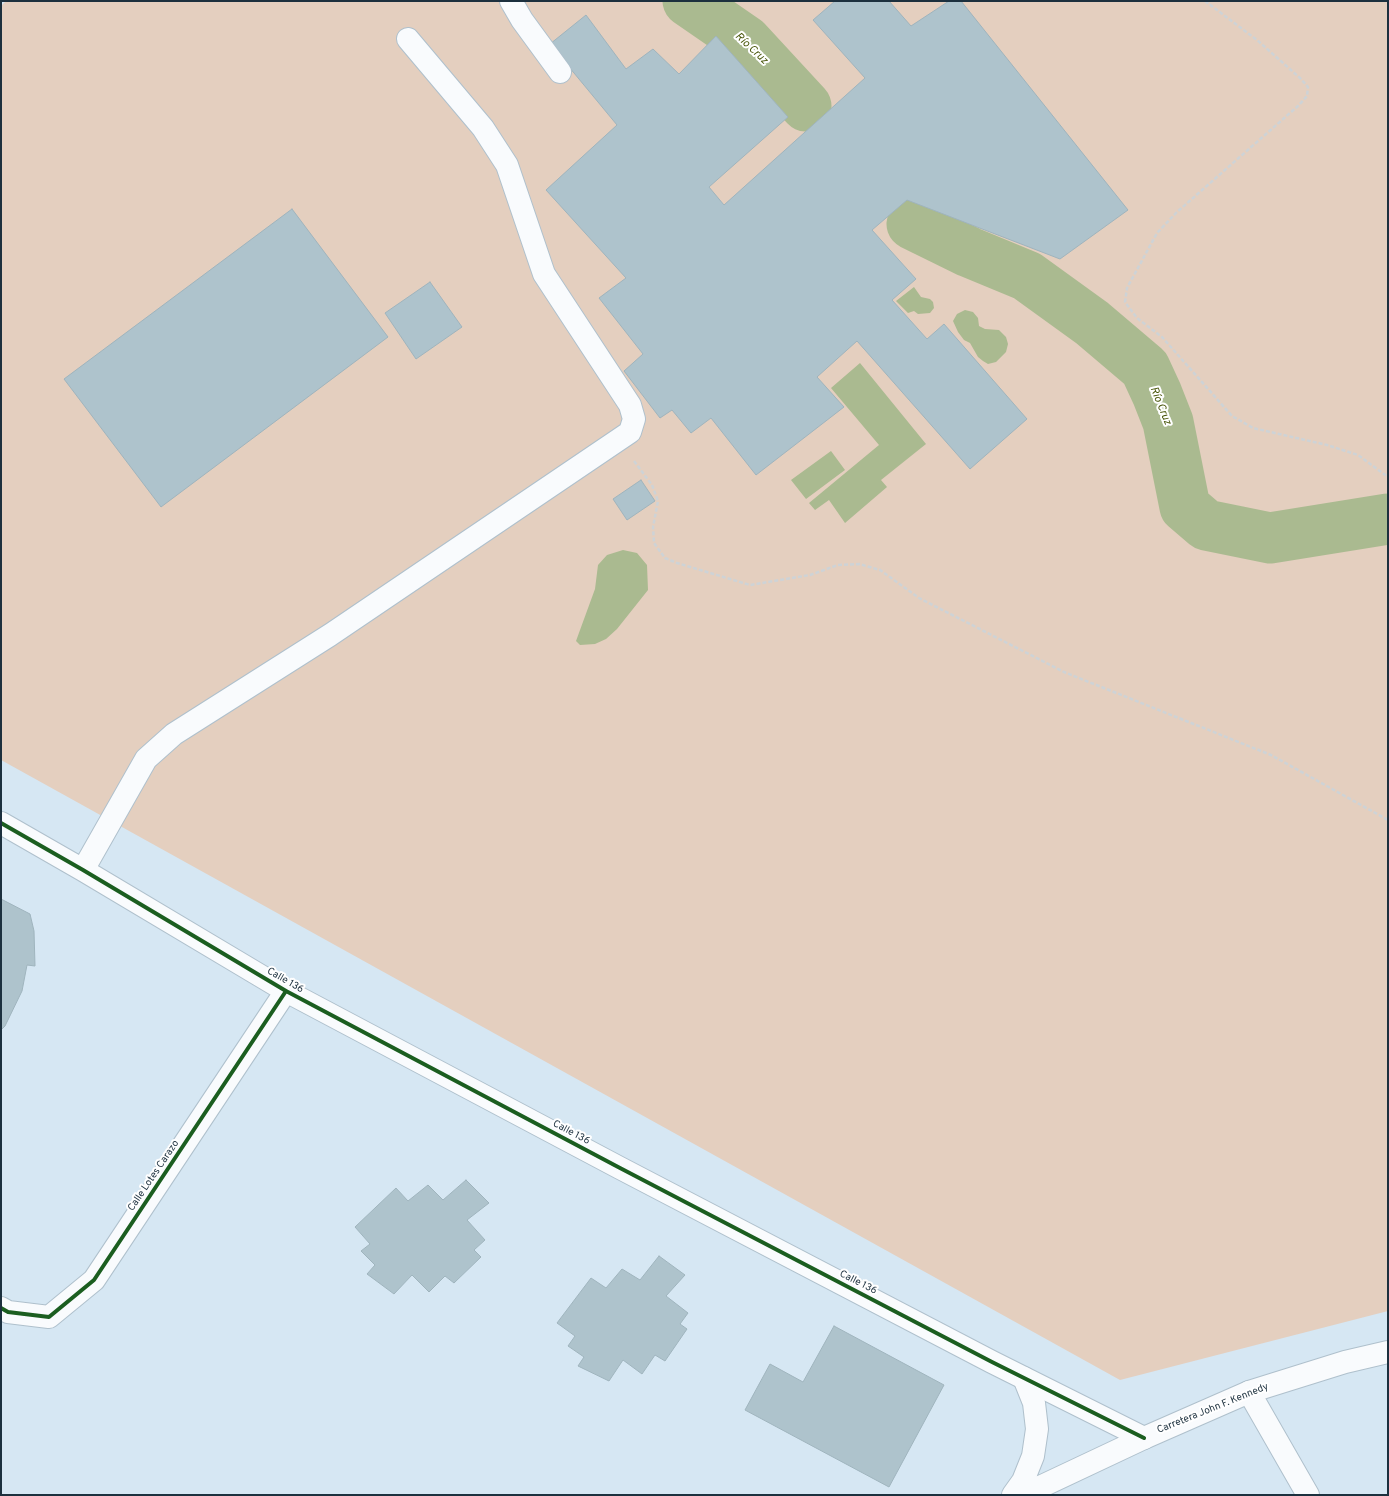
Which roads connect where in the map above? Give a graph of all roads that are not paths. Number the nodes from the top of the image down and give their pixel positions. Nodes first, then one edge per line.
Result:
1 (511, 1) edge
2 (408, 39) dead end
3 (560, 72) dead end
4 (1, 823) edge
5 (83, 870) junction
6 (286, 991) junction
7 (1, 1308) edge
8 (1388, 1352) edge
9 (1024, 1378) junction
10 (1249, 1392) junction
11 (1144, 1438) junction
12 (1013, 1495) edge
13 (1023, 1495) edge
14 (1308, 1495) edge

1 - 3 street
2 - 5 street
4 - 5 street, Calle 136
5 - 6 street, Calle 136
6 - 7 street, Calle Lotes Carazo
6 - 9 street, Calle 136
8 - 10 street, Carretera John F. Kennedy
9 - 11 street, Calle 136
9 - 12 street
10 - 11 street, Carretera John F. Kennedy
10 - 14 street
11 - 13 street, Carretera John F. Kennedy

